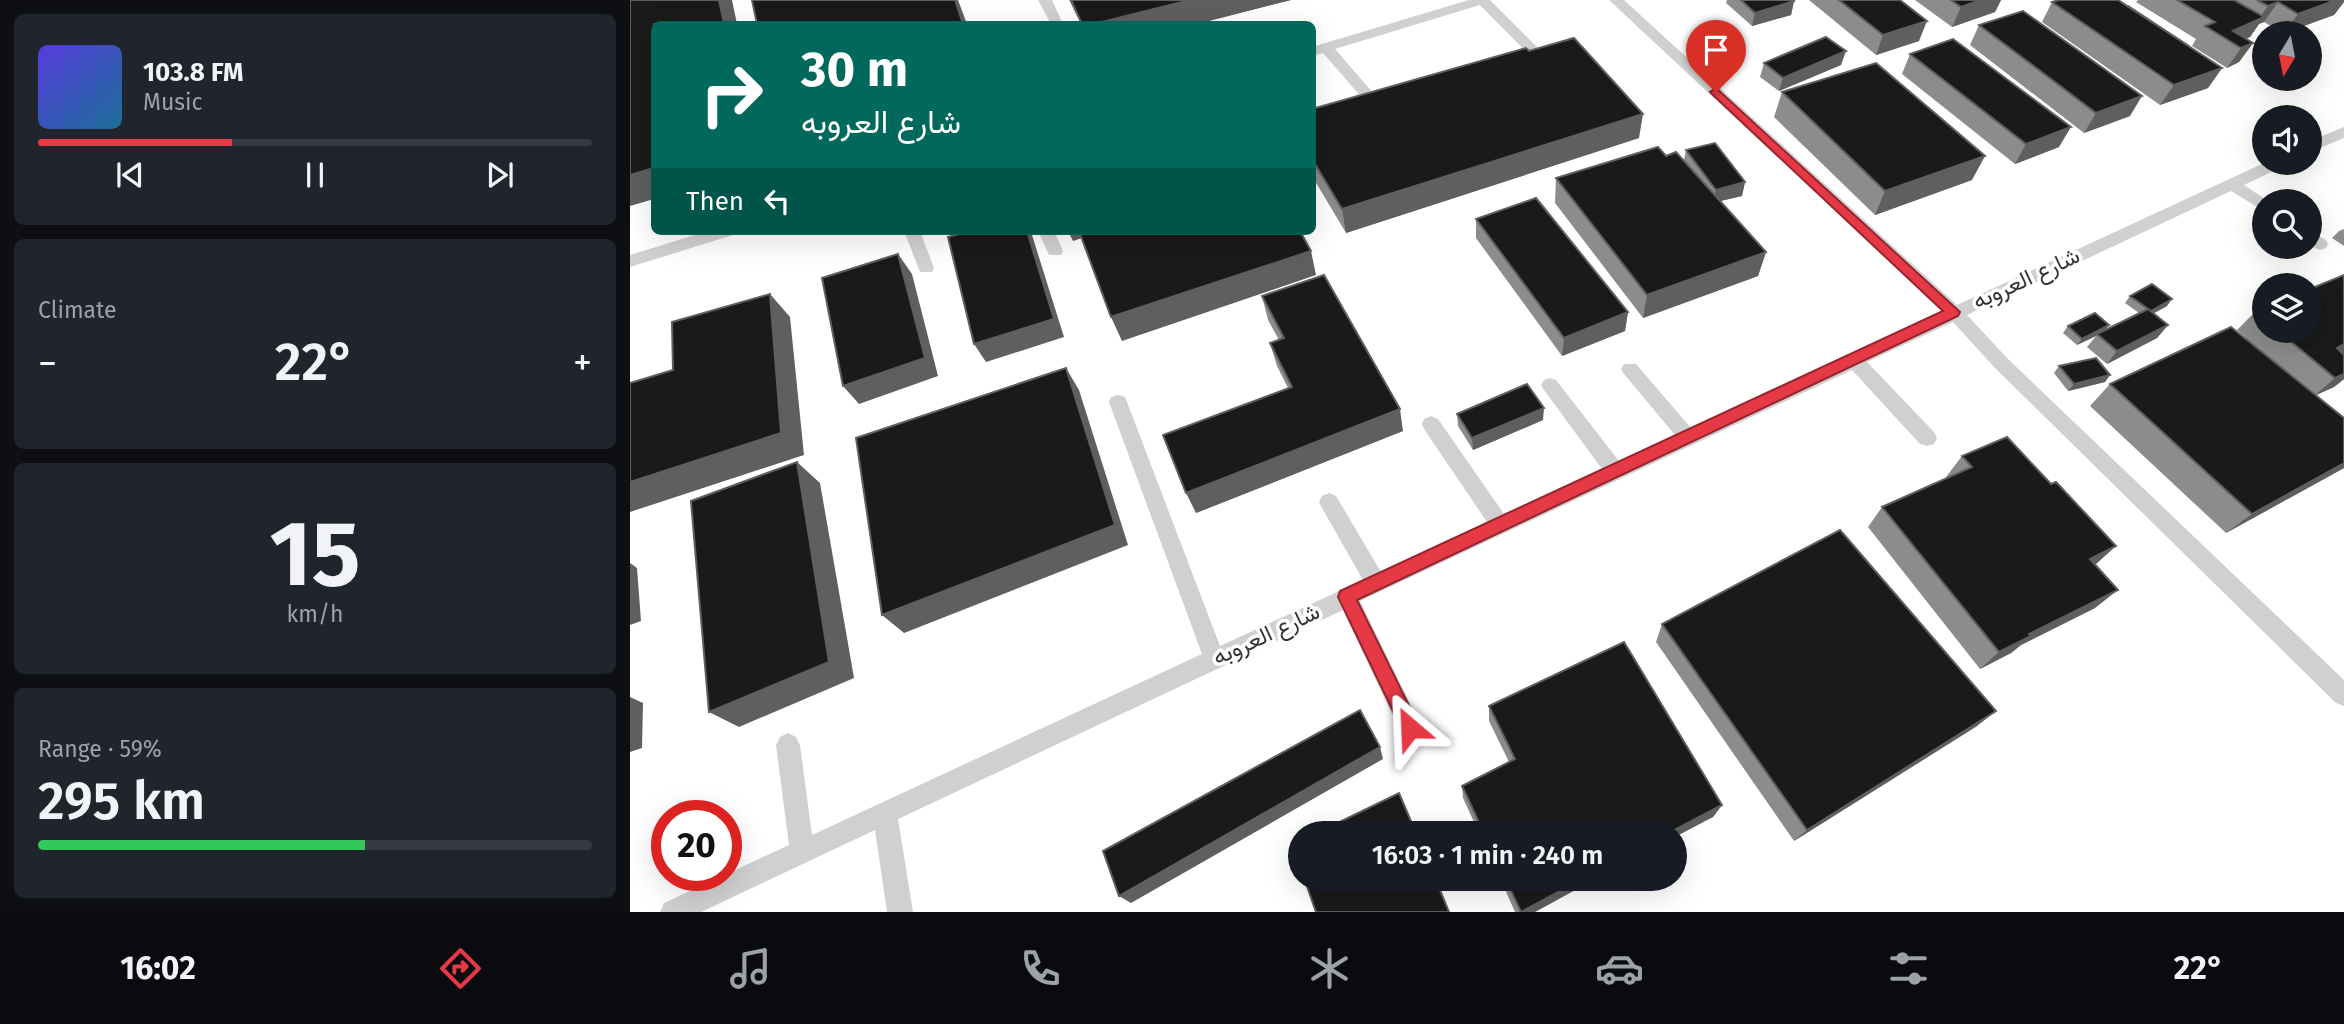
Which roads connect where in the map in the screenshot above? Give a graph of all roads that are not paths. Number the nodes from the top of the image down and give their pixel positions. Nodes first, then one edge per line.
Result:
1 (1045, 0) edge
2 (1483, 0) edge
3 (1616, 0) edge
4 (1466, 2) edge
5 (1056, 21) edge
6 (1320, 50) edge
7 (1539, 57) edge
8 (1382, 113) edge
9 (2344, 132) edge
10 (2322, 142) edge
11 (2252, 175) edge
12 (2232, 184) junction
13 (2252, 198) edge
14 (713, 235) edge
15 (914, 235) edge
16 (1048, 235) edge
17 (1055, 251) dead end
18 (630, 261) edge
19 (926, 268) dead end
20 (1953, 312) junction
21 (1853, 359) junction
22 (1630, 369) dead end
23 (1550, 386) dead end
24 (1118, 402) dead end
25 (1431, 424) dead end
26 (1688, 437) junction
27 (1927, 438) dead end
28 (1615, 471) junction
29 (1329, 502) dead end
30 (1500, 525) junction
31 (1376, 583) junction
32 (1347, 597) junction
33 (1214, 659) junction
34 (2344, 695) edge
35 (1410, 728) dead end
36 (788, 745) dead end
37 (885, 813) junction
38 (802, 851) junction
39 (716, 902) edge
40 (673, 912) edge
41 (900, 912) edge

1 - 5 lane
2 - 4 lane
2 - 7 lane
3 - 20 lane
4 - 6 lane
6 - 8 lane
9 - 10 lane
11 - 12 lane, شارع العروبه
12 - 13 lane
12 - 20 lane, شارع العروبه
14 - 18 lane
15 - 19 lane
16 - 17 lane
20 - 21 lane, شارع العروبه
20 - 34 lane
21 - 26 lane, شارع العروبه
21 - 27 lane
22 - 26 lane
23 - 28 lane
24 - 33 lane
25 - 30 lane
26 - 28 lane, شارع العروبه
28 - 30 lane, شارع العروبه
29 - 31 lane
30 - 31 lane, شارع العروبه
31 - 32 lane, شارع العروبه
32 - 33 lane, شارع العروبه
32 - 35 lane
33 - 37 lane, شارع العروبه
36 - 38 lane
37 - 38 lane, شارع العروبه
37 - 41 lane
38 - 39 lane, شارع العروبه
39 - 40 lane, شارع العروبه

